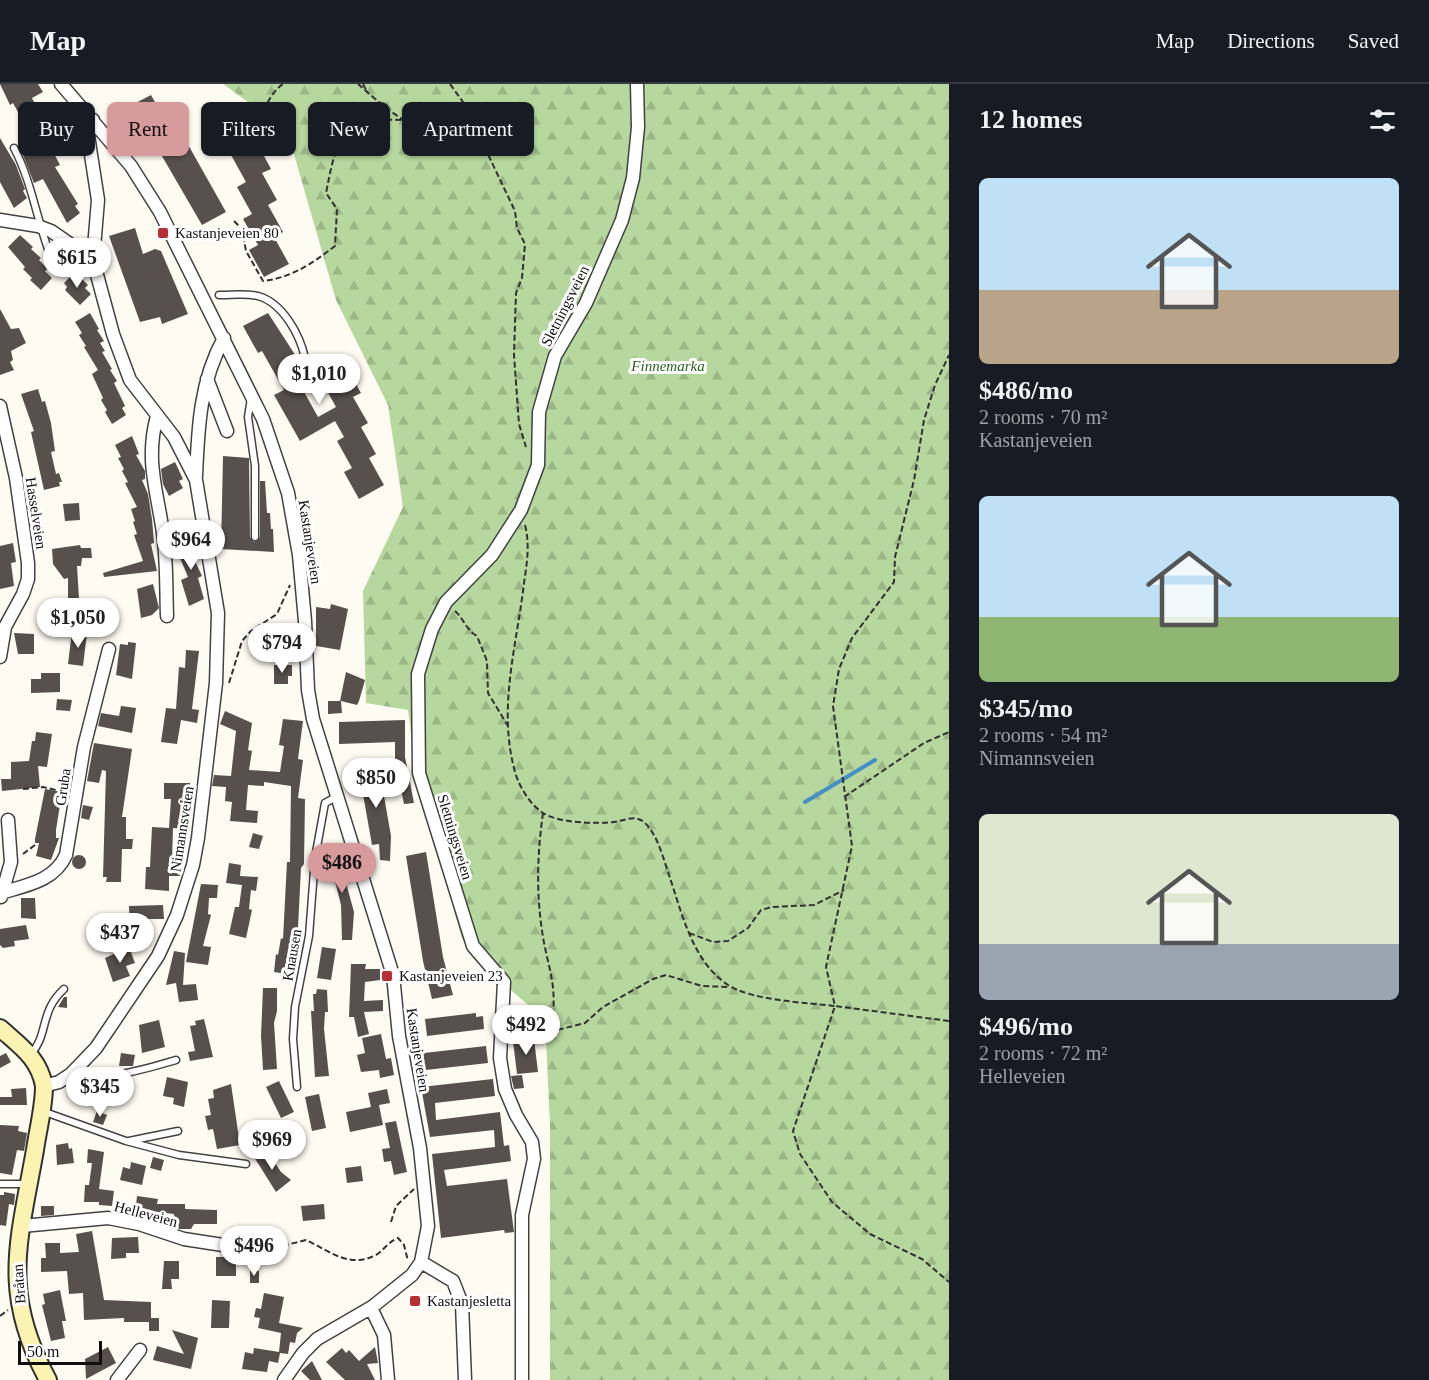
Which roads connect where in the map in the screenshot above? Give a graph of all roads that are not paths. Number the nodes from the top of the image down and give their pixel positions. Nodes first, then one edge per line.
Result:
1 (61, 84) edge
2 (637, 84) edge
3 (77, 102) edge
4 (95, 122) edge
5 (14, 148) dead end
6 (91, 156) edge
7 (0, 220) edge
8 (38, 226) junction
9 (93, 260) junction
10 (56, 270) dead end
11 (219, 295) dead end
12 (224, 338) junction
13 (305, 358) dead end
14 (207, 378) junction
15 (251, 394) junction
16 (0, 406) edge
17 (158, 416) junction
18 (227, 431) dead end
19 (196, 480) junction
20 (255, 537) dead end
21 (167, 616) dead end
22 (109, 650) dead end
23 (0, 657) edge
24 (336, 797) junction
25 (8, 820) dead end
26 (2, 896) edge
27 (64, 989) dead end
28 (0, 1028) edge
29 (30, 1055) junction
30 (176, 1060) dead end
31 (71, 1074) junction
32 (44, 1086) junction
33 (297, 1087) dead end
34 (42, 1110) junction
35 (178, 1131) dead end
36 (126, 1141) junction
37 (246, 1164) dead end
38 (0, 1184) edge
39 (29, 1184) junction
40 (22, 1226) junction
41 (262, 1251) road end
42 (419, 1265) junction
43 (371, 1308) junction
44 (140, 1350) dead end
45 (48, 1380) edge
46 (117, 1380) edge
47 (284, 1380) edge
48 (388, 1380) edge
49 (465, 1380) edge
50 (522, 1380) edge

1 - 3 street, Kastanjeveien
2 - 50 street, Sletningsveien
4 - 12 street, Kastanjeveien
5 - 8 lane
6 - 9 street
7 - 8 street
8 - 9 street
8 - 10 lane
9 - 17 street
11 - 13 lane
12 - 14 street
12 - 15 street, Kastanjeveien
14 - 18 street
14 - 19 street
15 - 20 lane, Kastanjeveien
15 - 24 street, Kastanjeveien
16 - 23 street, Hasselveien
17 - 19 street
17 - 21 street
19 - 31 street, Nimannsveien
22 - 26 street, Gruba
24 - 33 lane, Knausen
24 - 42 street, Kastanjeveien
25 - 26 street, Gruba
27 - 29 lane
28 - 29 main road, Bråtan
29 - 32 main road, Bråtan
30 - 31 lane
31 - 32 street, Nimannsveien
32 - 34 main road, Bråtan
34 - 36 lane
34 - 39 main road, Bråtan
35 - 36 lane
36 - 37 lane
38 - 39 lane
39 - 40 main road, Bråtan
40 - 41 street, Helleveien
40 - 45 main road, Bråtan
42 - 43 street
42 - 49 street
43 - 47 street
43 - 48 street
44 - 46 street

